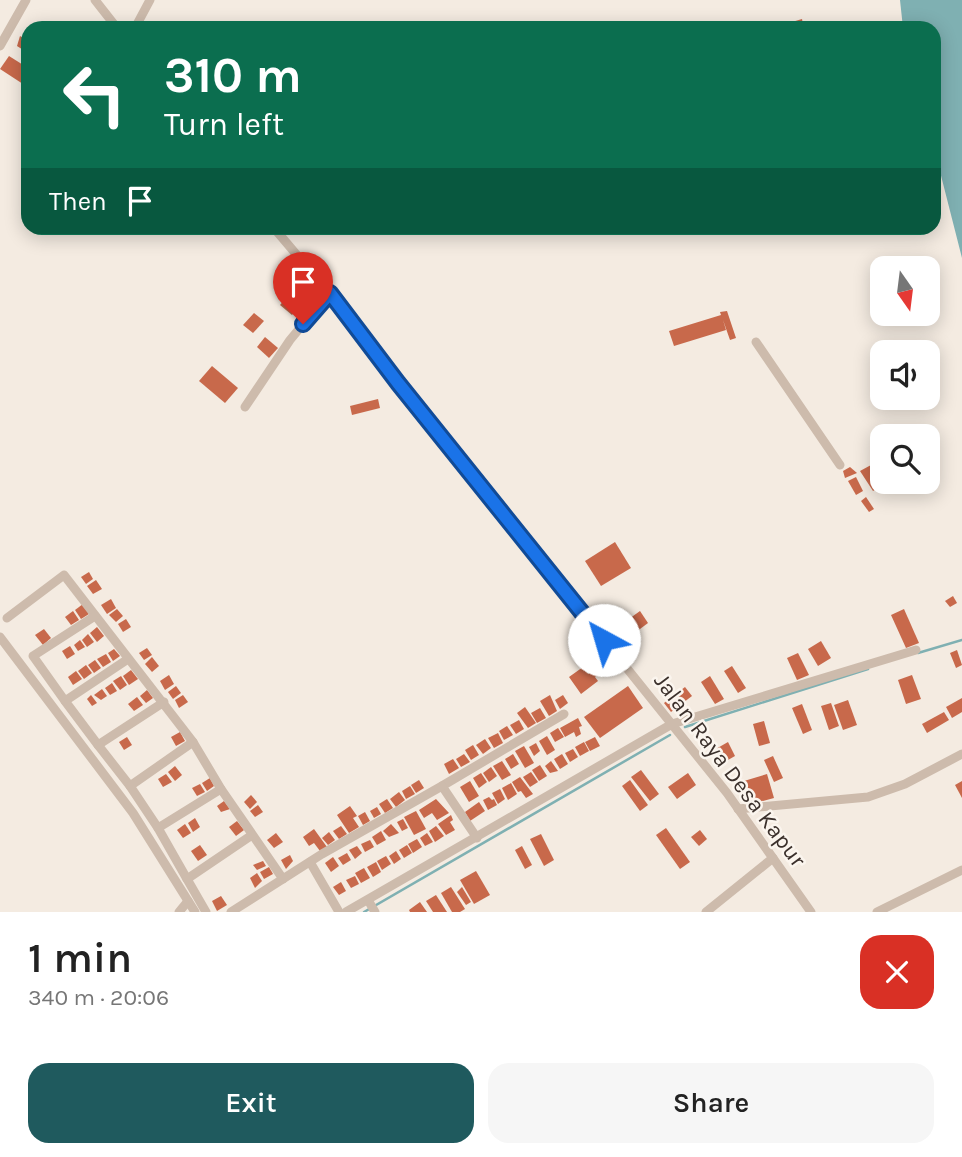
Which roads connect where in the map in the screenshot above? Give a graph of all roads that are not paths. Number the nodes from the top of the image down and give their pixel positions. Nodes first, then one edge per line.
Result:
1 (26, 0) edge
2 (94, 0) edge
3 (150, 0) edge
4 (111, 21) edge
5 (139, 21) edge
6 (0, 46) edge
7 (280, 235) edge
8 (330, 293) junction
9 (755, 342) dead end
10 (245, 407) dead end
11 (840, 466) dead end
12 (95, 616) junction
13 (7, 618) dead end
14 (0, 636) edge
15 (916, 650) dead end
16 (128, 659) junction
17 (65, 701) junction
18 (164, 702) junction
19 (564, 714) dead end
20 (672, 724) junction
21 (193, 742) junction
22 (98, 744) junction
23 (962, 754) edge
24 (130, 786) junction
25 (442, 786) junction
26 (221, 789) junction
27 (738, 809) junction
28 (158, 828) junction
29 (252, 835) junction
30 (477, 838) junction
31 (773, 858) junction
32 (310, 862) junction
33 (962, 870) edge
34 (187, 879) junction
35 (283, 879) junction
36 (368, 900) junction
37 (188, 901) junction
38 (806, 910) edge
39 (179, 912) edge
40 (195, 912) edge
41 (206, 912) edge
42 (231, 912) edge
43 (339, 912) edge
44 (346, 912) edge
45 (375, 912) edge
46 (706, 912) edge
47 (877, 912) edge

1 - 6 street
2 - 4 street
3 - 5 street
7 - 8 street, Jalan Raya Desa Kapur
8 - 10 street
8 - 20 street, Jalan Raya Desa Kapur
9 - 11 street
12 - 13 street
12 - 16 street
12 - 17 street
14 - 37 street
15 - 20 street
16 - 17 street
16 - 18 street
17 - 22 street
18 - 21 street
18 - 22 street
19 - 25 street
20 - 27 street, Jalan Raya Desa Kapur
20 - 30 street
21 - 24 street
21 - 26 street
22 - 24 street
23 - 27 street
24 - 28 street
25 - 30 street
25 - 32 street
26 - 28 street
26 - 29 street
27 - 31 street, Jalan Raya Desa Kapur
28 - 34 street
29 - 34 street
29 - 35 street
30 - 36 street
31 - 38 street, Jalan Raya Desa Kapur
31 - 46 street
32 - 35 street
32 - 43 street
33 - 47 street
34 - 41 street
35 - 42 street
36 - 44 street
36 - 45 street
37 - 39 street
37 - 40 street

